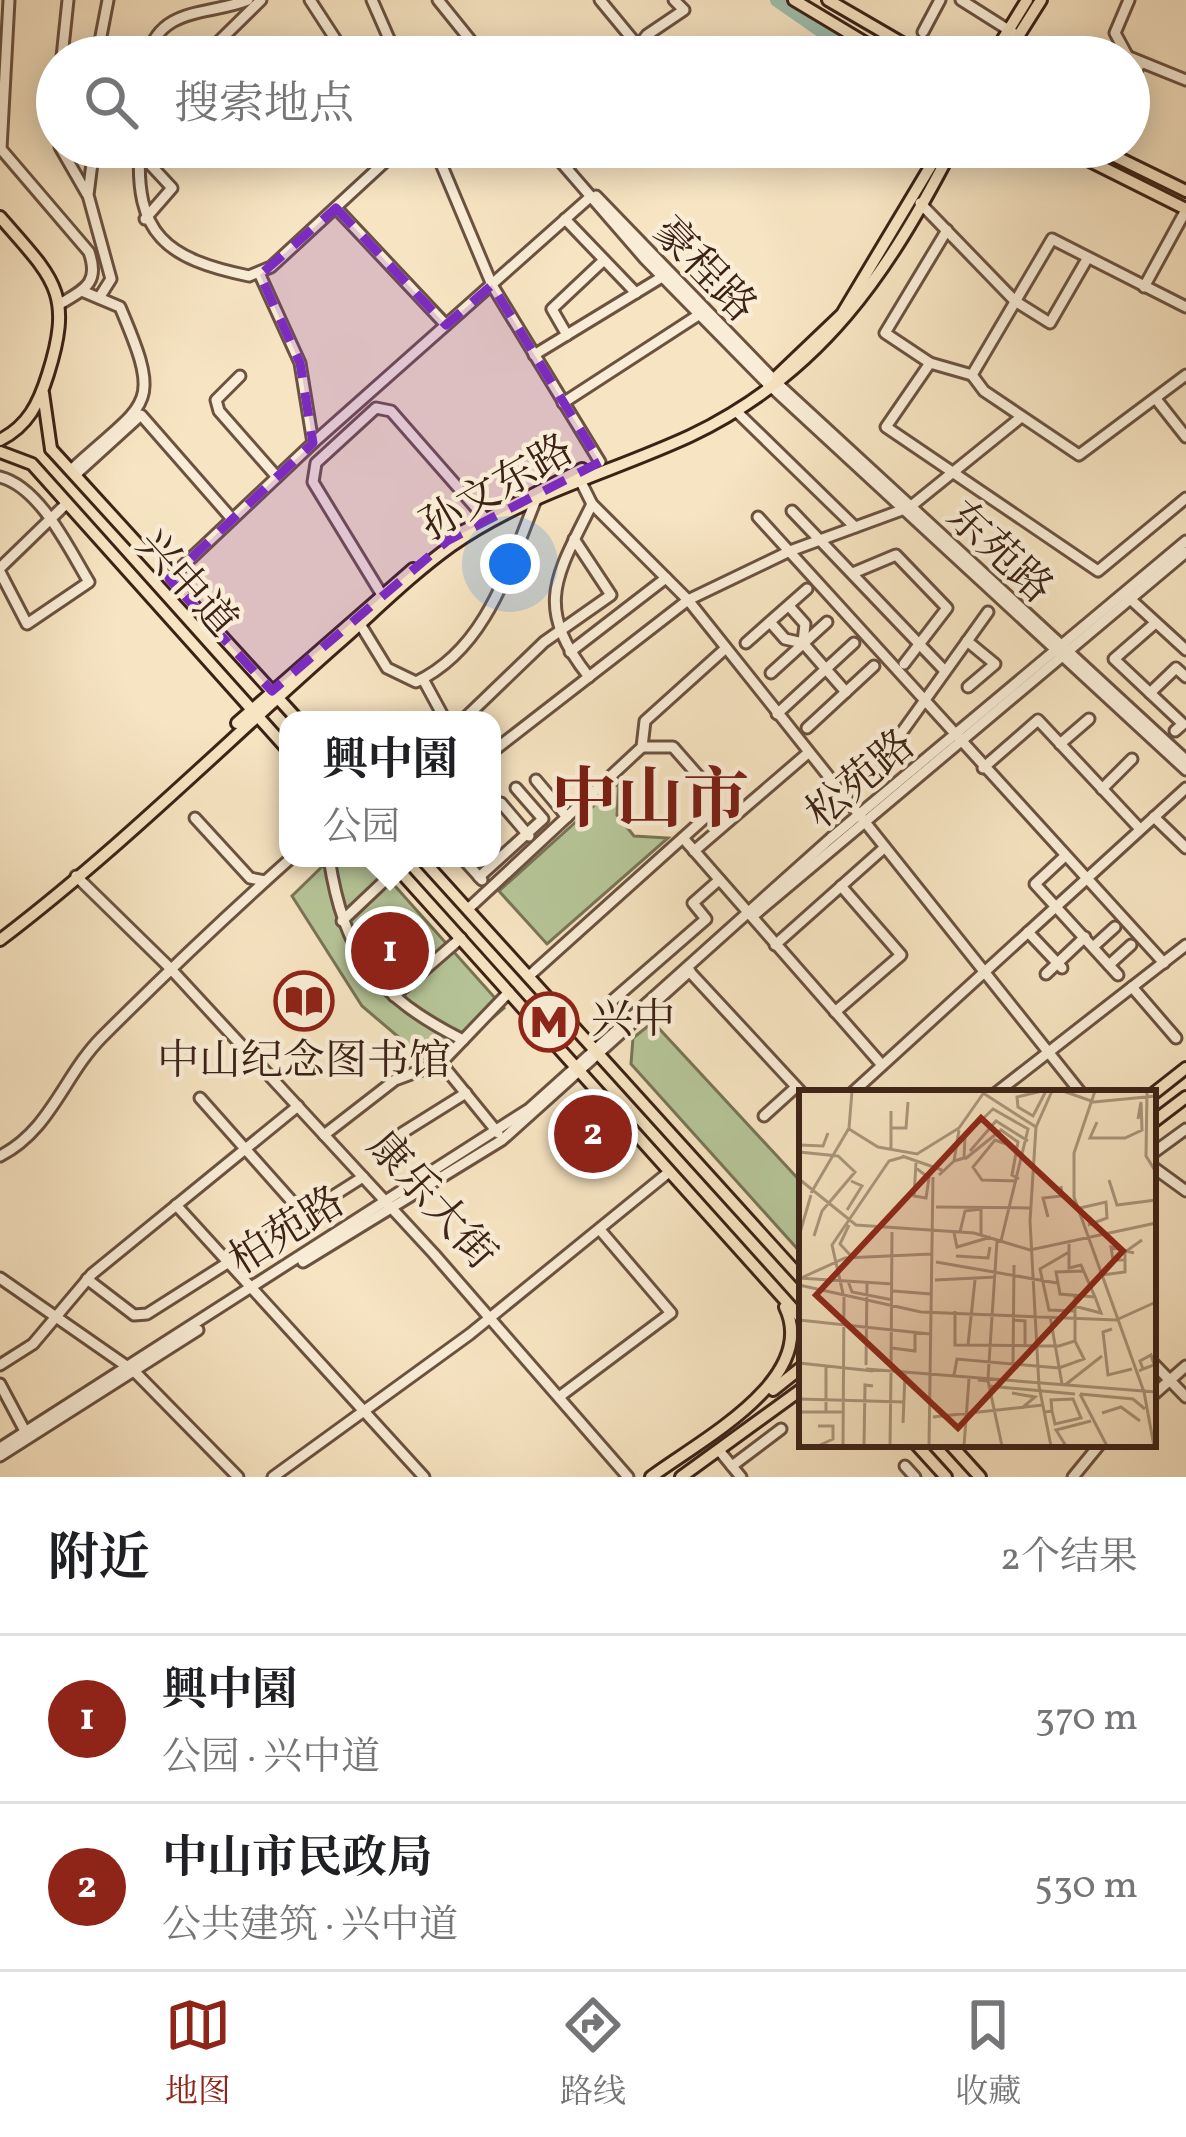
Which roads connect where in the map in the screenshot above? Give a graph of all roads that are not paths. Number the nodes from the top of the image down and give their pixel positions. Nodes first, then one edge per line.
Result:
1 (9, 0) edge
2 (68, 0) edge
3 (107, 0) edge
4 (248, 0) edge
5 (261, 0) edge
6 (310, 0) edge
7 (372, 0) edge
8 (434, 0) edge
9 (600, 0) edge
10 (674, 0) edge
11 (794, 0) edge
12 (828, 0) edge
13 (940, 0) edge
14 (961, 0) edge
15 (1027, 0) edge
16 (1041, 0) edge
17 (1130, 0) edge
18 (922, 32) dead end
19 (1013, 33) junction
20 (64, 36) edge
21 (101, 36) edge
22 (156, 36) edge
23 (224, 36) edge
24 (333, 36) edge
25 (388, 36) edge
26 (463, 36) edge
27 (630, 36) edge
28 (648, 36) edge
29 (854, 36) edge
30 (882, 36) edge
31 (1010, 36) edge
32 (1012, 36) edge
33 (1117, 36) edge
34 (1150, 67) edge
35 (1186, 80) edge
36 (73, 168) edge
37 (91, 168) edge
38 (142, 168) edge
39 (153, 168) edge
40 (379, 168) edge
41 (443, 168) edge
42 (567, 168) edge
43 (570, 168) edge
44 (933, 168) edge
45 (940, 168) edge
46 (1103, 168) edge
47 (1139, 168) edge
48 (1186, 191) edge
49 (88, 195) junction
50 (589, 198) junction
51 (918, 202) junction
52 (336, 208) junction
53 (1186, 210) edge
54 (0, 217) edge
55 (145, 219) junction
56 (565, 219) junction
57 (947, 230) junction
58 (1087, 259) junction
59 (604, 260) junction
60 (260, 274) junction
61 (662, 277) junction
62 (492, 285) junction
63 (1144, 286) junction
64 (82, 291) junction
65 (636, 293) junction
66 (99, 298) junction
67 (1015, 301) junction
68 (60, 304) junction
69 (1186, 307) edge
70 (700, 314) junction
71 (446, 326) junction
72 (567, 335) junction
73 (534, 355) junction
74 (930, 363) junction
75 (1186, 374) edge
76 (972, 375) junction
77 (240, 376) dead end
78 (772, 383) junction
79 (43, 391) junction
80 (1156, 399) junction
81 (563, 403) junction
82 (736, 411) junction
83 (1021, 418) junction
84 (1186, 436) edge
85 (0, 440) edge
86 (313, 443) junction
87 (51, 448) junction
88 (0, 452) edge
89 (601, 462) junction
90 (32, 464) junction
91 (73, 472) junction
92 (954, 472) junction
93 (577, 474) junction
94 (0, 477) edge
95 (277, 477) junction
96 (538, 493) junction
97 (1186, 497) edge
98 (67, 503) junction
99 (592, 504) junction
100 (907, 508) junction
101 (792, 511) dead end
102 (484, 517) junction
103 (758, 517) dead end
104 (232, 520) junction
105 (855, 527) junction
106 (574, 539) junction
107 (821, 540) junction
108 (1186, 541) edge
109 (790, 551) junction
110 (1186, 552) edge
111 (0, 570) edge
112 (854, 573) junction
113 (666, 578) junction
114 (169, 579) junction
115 (807, 589) dead end
116 (382, 595) junction
117 (1126, 595) junction
118 (688, 600) junction
119 (789, 606) junction
120 (988, 612) dead end
121 (770, 622) junction
122 (827, 622) dead end
123 (360, 624) junction
124 (1153, 625) junction
125 (558, 631) junction
126 (968, 640) junction
127 (746, 643) dead end
128 (854, 643) dead end
129 (803, 644) junction
130 (920, 644) junction
131 (726, 648) junction
132 (1186, 650) edge
133 (570, 652) junction
134 (1059, 652) junction
135 (904, 664) dead end
136 (874, 666) dead end
137 (826, 669) junction
138 (945, 671) junction
139 (771, 673) dead end
140 (589, 677) junction
141 (1186, 677) edge
142 (423, 679) junction
143 (968, 687) dead end
144 (846, 692) junction
145 (1150, 693) junction
146 (275, 694) junction
147 (923, 701) junction
148 (290, 711) edge
149 (435, 711) edge
150 (472, 711) edge
151 (254, 712) junction
152 (777, 714) junction
153 (1088, 719) dead end
154 (1182, 726) edge
155 (807, 728) dead end
156 (956, 739) junction
157 (279, 740) edge
158 (1060, 744) junction
159 (501, 745) edge
160 (642, 747) junction
161 (808, 753) junction
162 (1132, 759) dead end
163 (1186, 760) edge
164 (983, 768) junction
165 (1186, 770) edge
166 (853, 779) dead end
167 (536, 780) dead end
168 (516, 788) dead end
169 (1102, 788) junction
170 (1186, 788) edge
171 (501, 803) dead end
172 (567, 817) junction
173 (1154, 817) junction
174 (196, 818) dead end
175 (860, 820) junction
176 (1140, 830) junction
177 (527, 833) junction
178 (682, 838) junction
179 (537, 845) junction
180 (884, 848) junction
181 (1186, 848) edge
182 (694, 851) junction
183 (501, 856) edge
184 (1064, 857) junction
185 (281, 867) edge
186 (331, 867) edge
187 (429, 867) edge
188 (470, 867) edge
189 (489, 867) edge
190 (398, 868) joint
191 (78, 877) junction
192 (478, 877) junction
193 (1086, 879) junction
194 (718, 880) junction
195 (265, 881) junction
196 (841, 886) junction
197 (489, 889) junction
198 (1055, 907) junction
199 (468, 909) junction
200 (749, 915) junction
201 (342, 921) junction
202 (1115, 927) dead end
203 (1028, 932) junction
204 (0, 936) edge
205 (460, 938) junction
206 (1089, 942) junction
207 (776, 945) junction
208 (1131, 945) dead end
209 (1186, 945) edge
210 (1163, 963) junction
211 (1109, 965) junction
212 (1059, 966) junction
213 (170, 968) junction
214 (987, 969) junction
215 (687, 970) junction
216 (1046, 974) dead end
217 (1118, 975) dead end
218 (529, 976) junction
219 (1132, 987) junction
220 (509, 992) junction
221 (394, 996) junction
222 (613, 1000) dead end
223 (835, 1012) junction
224 (1176, 1038) dead end
225 (463, 1040) junction
226 (599, 1052) junction
227 (1049, 1052) junction
228 (441, 1063) junction
229 (882, 1065) junction
230 (1186, 1068) edge
231 (580, 1070) junction
232 (799, 1090) edge
233 (856, 1090) edge
234 (999, 1090) edge
235 (1079, 1090) edge
236 (1156, 1092) edge
237 (466, 1093) junction
238 (1186, 1097) edge
239 (200, 1099) dead end
240 (298, 1106) junction
241 (764, 1116) dead end
242 (1156, 1120) edge
243 (1186, 1129) edge
244 (498, 1132) junction
245 (402, 1133) dead end
246 (324, 1135) junction
247 (245, 1149) junction
248 (1156, 1152) edge
249 (1, 1154) edge
250 (1156, 1169) edge
251 (670, 1172) junction
252 (363, 1177) junction
253 (1186, 1191) edge
254 (176, 1205) junction
255 (388, 1205) junction
256 (304, 1215) junction
257 (601, 1231) junction
258 (230, 1262) junction
259 (799, 1277) edge
260 (0, 1278) edge
261 (87, 1279) junction
262 (255, 1289) junction
263 (778, 1294) junction
264 (53, 1315) junction
265 (489, 1316) junction
266 (799, 1316) edge
267 (0, 1365) edge
268 (1156, 1366) edge
269 (1186, 1366) edge
270 (799, 1368) edge
271 (132, 1370) junction
272 (1171, 1380) junction
273 (0, 1384) edge
274 (799, 1391) edge
275 (1156, 1392) edge
276 (1186, 1396) edge
277 (559, 1397) junction
278 (757, 1402) junction
279 (799, 1403) edge
280 (364, 1411) junction
281 (769, 1413) junction
282 (781, 1429) dead end
283 (26, 1433) junction
284 (919, 1447) edge
285 (953, 1447) edge
286 (1098, 1447) edge
287 (0, 1452) edge
288 (722, 1454) junction
289 (732, 1466) junction
290 (905, 1466) dead end
291 (238, 1477) edge
292 (272, 1477) edge
293 (424, 1477) edge
294 (628, 1477) edge
295 (652, 1477) edge
296 (662, 1477) edge
297 (681, 1477) edge
298 (694, 1477) edge
299 (741, 1477) edge
300 (915, 1477) edge
301 (946, 1477) edge
302 (980, 1477) edge
303 (1073, 1477) edge

1 - 64 street
2 - 20 street
3 - 21 street
4 - 22 street
5 - 23 street
6 - 24 street
7 - 25 street
8 - 26 street
9 - 27 street
10 - 28 street
11 - 29 main road
12 - 30 main road
13 - 18 street
14 - 19 street
15 - 19 main road
16 - 19 main road
17 - 33 street
19 - 31 main road
19 - 32 main road
34 - 35 street
36 - 49 street
37 - 49 street
38 - 55 street
39 - 55 street
40 - 52 street
41 - 62 street
42 - 50 street, 豪程路
43 - 78 street, 豪程路
44 - 51 main road, 孙文东路
45 - 51 main road, 孙文东路
46 - 53 main road
47 - 48 main road
49 - 66 street
50 - 56 street
50 - 61 street, 豪程路
51 - 57 street
51 - 78 main road, 孙文东路
52 - 60 street
52 - 71 street
53 - 63 street
54 - 68 main road
55 - 60 street
56 - 59 street
56 - 62 street
57 - 67 street
57 - 74 street
58 - 63 street
58 - 67 street
58 - 67 street
59 - 65 street
59 - 72 street
60 - 86 street
61 - 65 street
61 - 70 street, 豪程路
62 - 71 street
62 - 73 street
63 - 69 street
64 - 66 street
64 - 68 street
65 - 72 street
66 - 91 street
67 - 76 street
68 - 79 main road
70 - 78 street, 豪程路
70 - 81 street
71 - 86 street
72 - 73 street
73 - 81 street
74 - 76 street
74 - 92 street
75 - 80 street
76 - 83 street
77 - 95 street
78 - 82 main road, 孙文东路
78 - 89 main road, 孙文东路
78 - 100 street, 东苑路
79 - 85 main road
79 - 87 main road
80 - 83 street
80 - 84 street
81 - 89 street
82 - 93 main road, 孙文东路
82 - 105 street
83 - 92 street
86 - 95 street
87 - 90 main road
87 - 91 main road, 兴中道
88 - 90 main road
89 - 93 main road, 孙文东路
90 - 98 main road, 兴中道
91 - 104 street
91 - 114 main road, 兴中道
92 - 97 street
92 - 100 street
93 - 96 main road, 孙文东路
93 - 99 street
94 - 111 street
95 - 104 street
96 - 102 main road, 孙文东路
96 - 123 main road, 孙文东路
96 - 142 street
98 - 111 street
98 - 151 main road, 兴中道
99 - 106 street
99 - 113 street
100 - 105 street
100 - 134 street, 东苑路
101 - 107 street
102 - 116 main road, 孙文东路
102 - 116 street
103 - 109 street
104 - 114 street
105 - 107 street
106 - 125 street
106 - 125 street
107 - 109 street
107 - 112 street
108 - 117 street
109 - 118 street
109 - 147 street
110 - 117 street
112 - 130 street
112 - 130 street
113 - 118 street
113 - 133 street
114 - 146 main road, 兴中道
115 - 119 street
116 - 146 main road, 孙文东路
117 - 124 street
117 - 134 street, 松苑路
118 - 131 street
118 - 140 street
119 - 121 street
119 - 129 street
120 - 126 street
121 - 127 street
121 - 129 street
122 - 129 street
123 - 142 street
123 - 146 main road, 孙文东路
124 - 132 street
124 - 145 street
125 - 133 street
125 - 150 street
126 - 138 street
126 - 143 street
128 - 137 street
129 - 137 street
129 - 139 street
130 - 135 street
130 - 138 street
131 - 152 street
131 - 160 street
133 - 140 street
134 - 156 street, 松苑路
134 - 163 street, 东苑路
134 - 165 street, 东苑路
136 - 144 street
137 - 144 street
137 - 152 street
138 - 147 street
140 - 159 street
141 - 145 street
142 - 149 street
144 - 155 street
145 - 154 street
146 - 148 main road, 兴中道
146 - 151 main road, 孙文东路
147 - 156 street
147 - 166 street
151 - 157 main road, 兴中道
151 - 191 main road, 孙文东路
152 - 161 street
153 - 158 street
156 - 164 street
156 - 175 street, 松苑路
158 - 164 street
158 - 169 street
160 - 172 street
160 - 178 street
161 - 175 street
161 - 182 street
162 - 169 street
164 - 184 street
167 - 172 street
168 - 177 street
169 - 176 street
170 - 173 street
171 - 177 street
172 - 179 street
173 - 176 street
173 - 181 street
174 - 195 street
175 - 180 street
175 - 200 street, 松苑路
176 - 193 street
177 - 179 street
177 - 183 street
178 - 182 street
178 - 218 street
179 - 197 street
180 - 196 street
180 - 214 street
182 - 194 street
184 - 193 street
184 - 198 street
185 - 195 street
186 - 201 street
187 - 199 main road
188 - 192 street
189 - 192 street
190 - 201 street
190 - 205 main road
191 - 204 main road, 孙文东路
191 - 213 street, 康乐大街
192 - 197 street
193 - 198 street
193 - 210 street
194 - 200 street
194 - 222 street
195 - 213 street
196 - 207 street
196 - 223 street
197 - 199 street
198 - 203 street
198 - 206 street
199 - 218 main road
200 - 207 street
200 - 215 street, 松苑路
201 - 221 street
202 - 206 street
203 - 212 street
203 - 214 street
205 - 220 main road
205 - 221 street
206 - 211 street
206 - 212 street
207 - 223 street
208 - 211 street
209 - 210 street
210 - 219 street
211 - 217 street
212 - 216 street
213 - 240 street, 康乐大街
213 - 249 street
214 - 227 street
214 - 229 street
215 - 226 street, 松苑路
215 - 232 street
218 - 226 main road
219 - 224 street
219 - 227 street
220 - 225 street
220 - 231 main road
221 - 225 street
223 - 229 street
225 - 228 street
226 - 231 street, 柏苑路
226 - 259 main road
227 - 234 street
227 - 235 street
228 - 237 street
228 - 246 street
229 - 233 street
230 - 236 main road
231 - 244 street, 柏苑路
231 - 251 main road
231 - 255 street, 柏苑路
232 - 241 street
237 - 244 street
237 - 245 street
238 - 242 main road
239 - 247 street
240 - 246 street, 康乐大街
240 - 247 street
243 - 248 street
244 - 255 street, 柏苑路
246 - 252 street, 康乐大街
247 - 254 street
247 - 256 street
250 - 253 street
251 - 257 street
251 - 263 main road
252 - 255 street, 康乐大街
252 - 256 street
254 - 258 street
254 - 261 street
255 - 262 street, 柏苑路
255 - 265 street, 康乐大街
256 - 258 street
257 - 265 street
257 - 277 street
258 - 261 street
258 - 262 street
260 - 264 street
261 - 264 street
262 - 271 street, 柏苑路
262 - 280 street
263 - 266 main road
263 - 278 main road
264 - 267 street
264 - 271 street
265 - 277 street, 康乐大街
265 - 280 street
268 - 272 street
269 - 272 street
270 - 278 main road
271 - 283 street, 柏苑路
271 - 287 street, 柏苑路
271 - 291 street
272 - 275 street
272 - 276 street
273 - 283 street
274 - 281 main road
277 - 294 street, 康乐大街
278 - 295 main road
278 - 296 main road
279 - 281 main road
280 - 292 street
280 - 293 street
281 - 288 main road
281 - 297 main road
282 - 289 street
283 - 287 street, 柏苑路
284 - 301 main road
285 - 302 main road
286 - 303 street
288 - 289 street
288 - 298 main road
289 - 299 street
290 - 300 street

